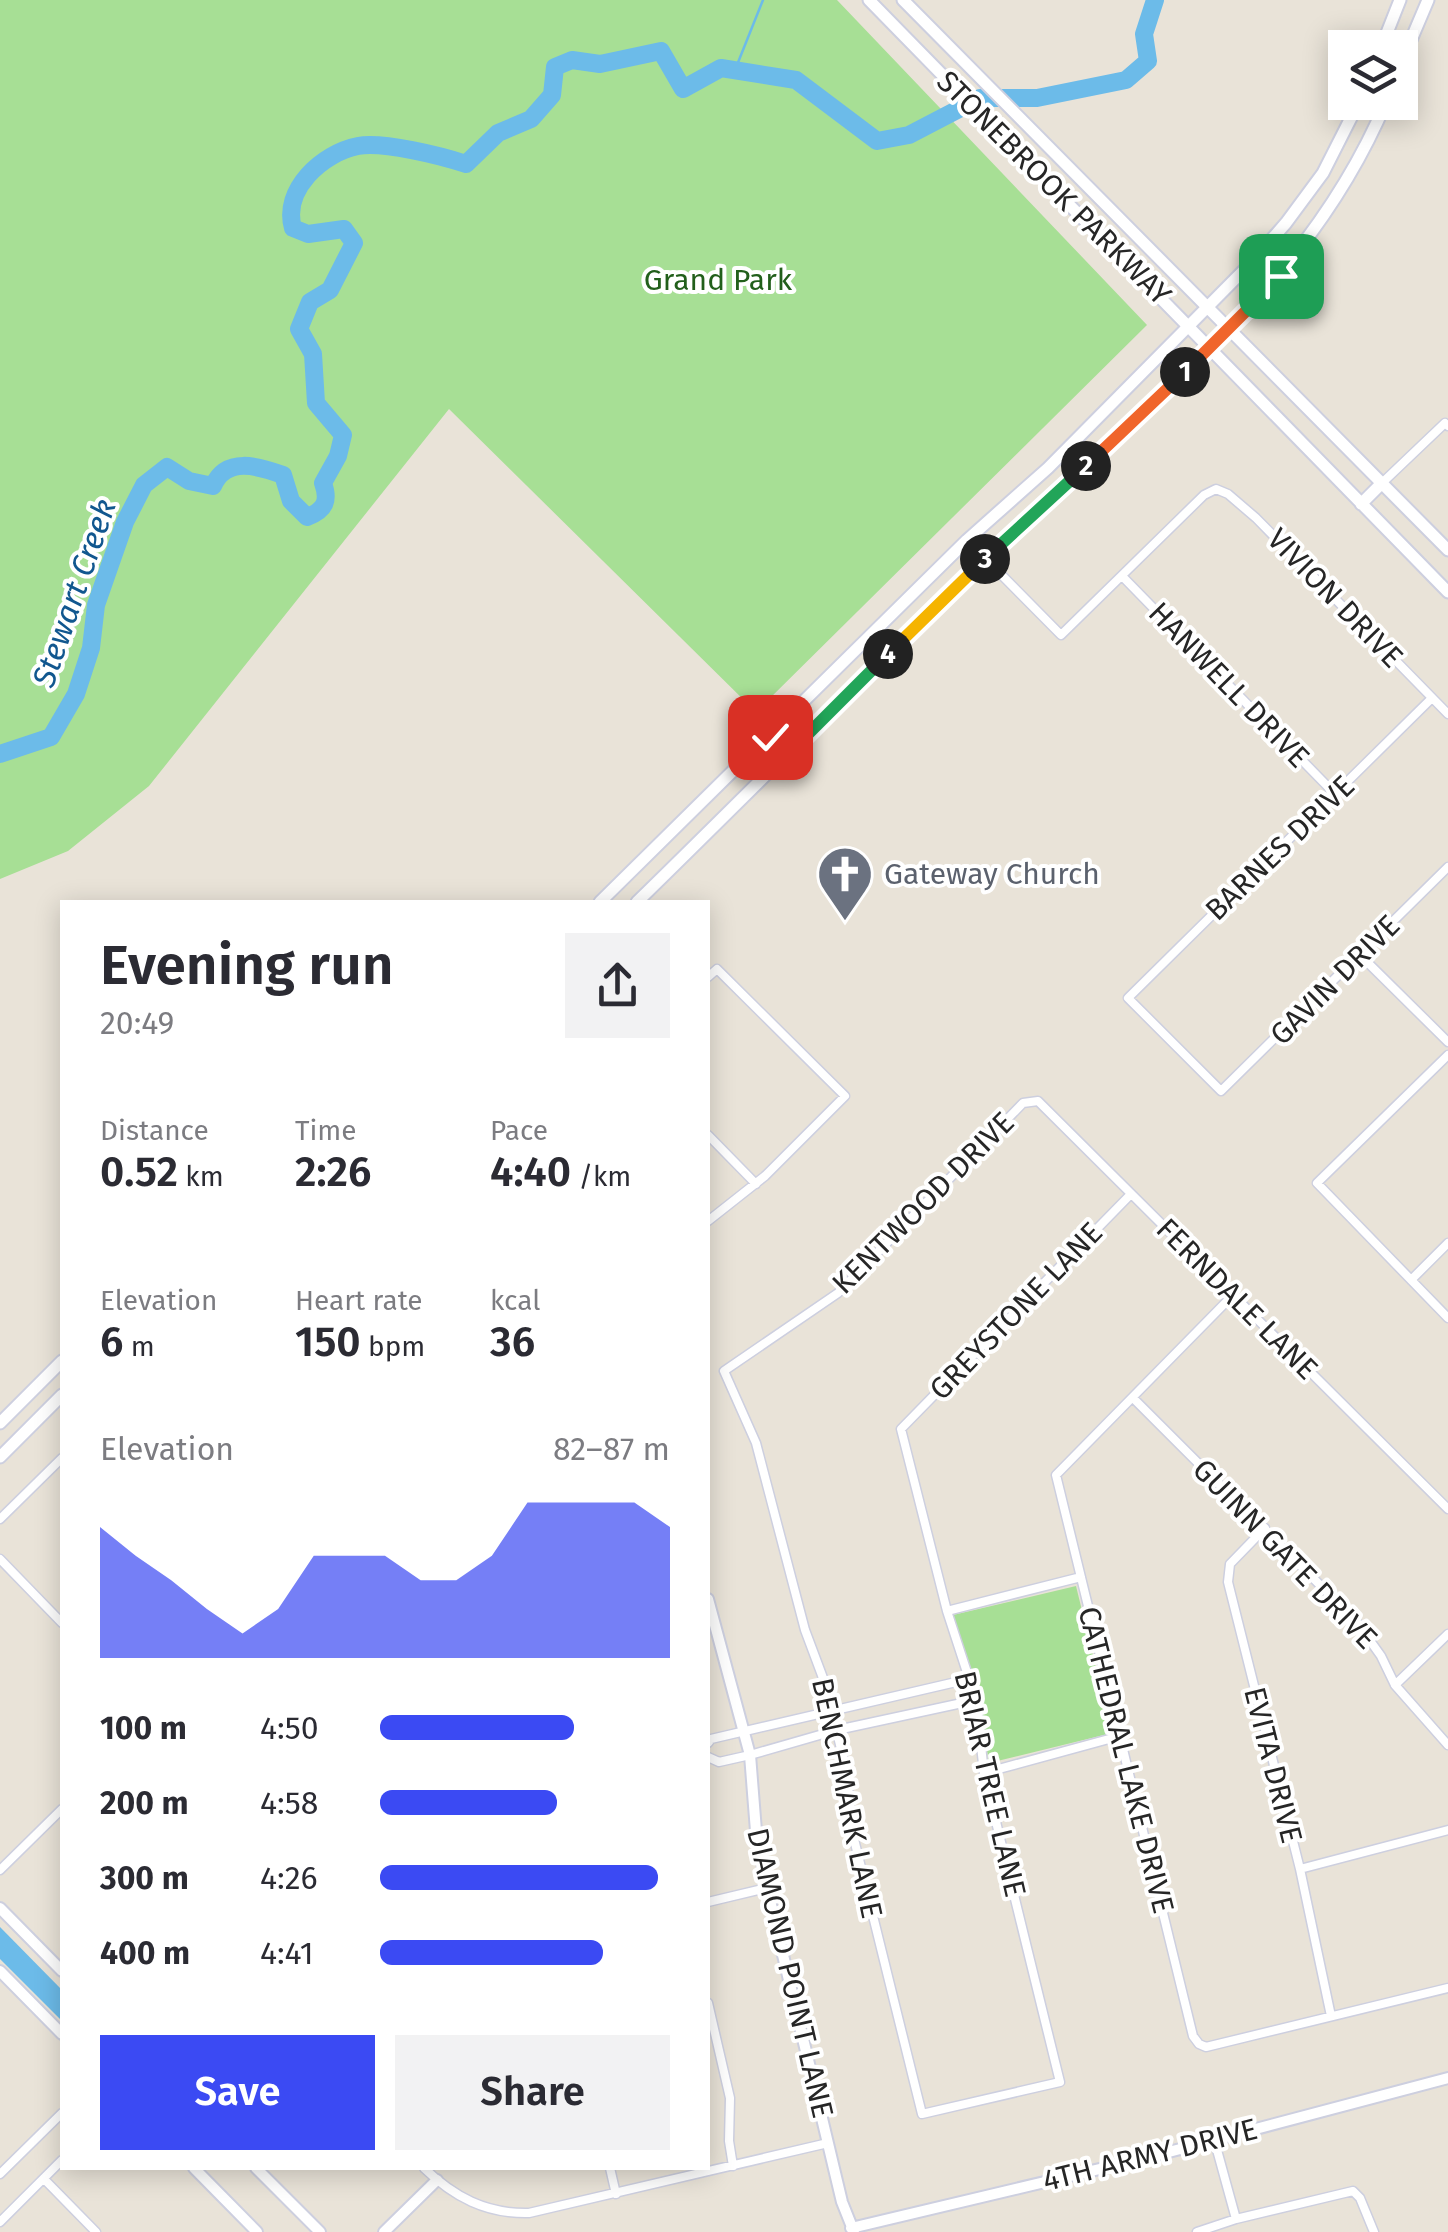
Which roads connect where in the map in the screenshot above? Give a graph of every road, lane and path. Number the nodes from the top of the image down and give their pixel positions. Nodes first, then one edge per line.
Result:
1 (869, 0) edge
2 (1400, 0) edge
3 (1428, 0) edge
4 (905, 2) edge
5 (1387, 30) edge
6 (1415, 30) edge
7 (1350, 120) edge
8 (1377, 120) edge
9 (1207, 308) junction
10 (1189, 326) junction
11 (1228, 330) junction
12 (1210, 347) junction
13 (1448, 426) edge
14 (1382, 483) junction
15 (1361, 504) junction
16 (968, 540) junction
17 (1448, 550) edge
18 (986, 558) junction
19 (1122, 576) junction
20 (1448, 592) edge
21 (1432, 698) junction
22 (1448, 714) edge
23 (770, 737) junction
24 (787, 755) junction
25 (1336, 794) junction
26 (1448, 868) edge
27 (602, 900) edge
28 (639, 900) edge
29 (1360, 956) junction
30 (710, 976) edge
31 (1448, 1042) edge
32 (1448, 1055) edge
33 (1222, 1091) joint
34 (1022, 1102) joint
35 (710, 1137) edge
36 (756, 1184) junction
37 (1132, 1194) junction
38 (710, 1219) edge
39 (1448, 1243) edge
40 (1411, 1280) junction
41 (1233, 1295) junction
42 (1448, 1318) edge
43 (60, 1363) edge
44 (724, 1371) joint
45 (60, 1397) edge
46 (1133, 1398) junction
47 (0, 1423) edge
48 (901, 1429) joint
49 (0, 1456) edge
50 (60, 1460) edge
51 (1448, 1509) edge
52 (0, 1519) edge
53 (1264, 1528) junction
54 (0, 1559) edge
55 (1081, 1577) junction
56 (710, 1609) edge
57 (946, 1611) junction
58 (60, 1620) edge
59 (1448, 1634) edge
60 (969, 1679) junction
61 (1395, 1685) junction
62 (976, 1700) junction
63 (832, 1712) junction
64 (1424, 1721) junction
65 (837, 1730) junction
66 (744, 1732) junction
67 (1120, 1736) junction
68 (1448, 1736) edge
69 (710, 1740) edge
70 (1448, 1745) edge
71 (750, 1756) junction
72 (710, 1758) edge
73 (984, 1773) junction
74 (60, 1811) edge
75 (1448, 1830) edge
76 (1300, 1869) junction
77 (0, 1870) edge
78 (767, 1888) junction
79 (710, 1902) edge
80 (0, 1908) edge
81 (60, 1969) edge
82 (0, 1970) edge
83 (1448, 1988) edge
84 (710, 2012) edge
85 (1332, 2016) junction
86 (60, 2032) edge
87 (1448, 2078) edge
88 (1060, 2082) joint
89 (60, 2115) edge
90 (1214, 2139) junction
91 (828, 2143) junction
92 (60, 2162) edge
93 (733, 2166) junction
94 (196, 2170) edge
95 (258, 2170) edge
96 (426, 2170) edge
97 (610, 2170) edge
98 (0, 2174) edge
99 (44, 2179) junction
100 (437, 2180) junction
101 (616, 2194) junction
102 (1236, 2219) junction
103 (0, 2222) edge
104 (851, 2231) edge
105 (96, 2232) edge
106 (257, 2232) edge
107 (320, 2232) edge
108 (384, 2232) edge
109 (1197, 2232) edge
110 (1374, 2232) edge

1 - 10 main road, STONEBROOK PARKWAY
2 - 5 main road
3 - 6 main road
4 - 9 main road, STONEBROOK PARKWAY
7 - 9 main road
8 - 11 main road
9 - 10 main road
9 - 11 main road, STONEBROOK PARKWAY
10 - 12 main road, STONEBROOK PARKWAY
10 - 16 main road
11 - 12 main road
11 - 14 main road, STONEBROOK PARKWAY
12 - 15 main road, STONEBROOK PARKWAY
12 - 18 main road
13 - 14 street
14 - 15 main road
14 - 17 main road, STONEBROOK PARKWAY
15 - 20 main road, STONEBROOK PARKWAY
16 - 18 street
16 - 23 main road
18 - 19 street
18 - 24 main road
19 - 21 street, VIVION DRIVE
19 - 25 street, HANWELL DRIVE
21 - 22 street, VIVION DRIVE
21 - 25 street, BARNES DRIVE
23 - 24 main road
23 - 27 main road
24 - 28 main road
25 - 33 street, BARNES DRIVE
26 - 29 street, GAVIN DRIVE
29 - 31 street
29 - 33 street, GAVIN DRIVE
30 - 36 street
32 - 40 street
34 - 37 street, FERNDALE LANE
34 - 44 street, KENTWOOD DRIVE
35 - 36 street
36 - 38 street
37 - 41 street, FERNDALE LANE
37 - 48 street, GREYSTONE LANE
39 - 40 street
40 - 42 street
41 - 46 street
41 - 51 street, FERNDALE LANE
43 - 47 main road
44 - 63 street, BENCHMARK LANE
45 - 49 main road
46 - 53 street, GUINN GATE DRIVE
46 - 55 street, CATHEDRAL LAKE DRIVE
48 - 57 street, BRIAR TREE LANE
50 - 52 street
53 - 61 street, GUINN GATE DRIVE
53 - 76 street, EVITA DRIVE
54 - 58 street
55 - 57 street
55 - 67 street, CATHEDRAL LAKE DRIVE
56 - 66 street, DIAMOND POINT LANE
57 - 60 street, BRIAR TREE LANE
59 - 61 street
60 - 62 street, BRIAR TREE LANE
60 - 63 street
61 - 64 street, GUINN GATE DRIVE
62 - 65 street
62 - 73 street, BRIAR TREE LANE
63 - 65 street, BENCHMARK LANE
63 - 66 street
64 - 68 street, GUINN GATE DRIVE
64 - 70 street, GUINN GATE DRIVE
65 - 71 street
65 - 88 street, BENCHMARK LANE
66 - 69 street
66 - 71 street, DIAMOND POINT LANE
67 - 73 street
67 - 85 street, CATHEDRAL LAKE DRIVE
71 - 72 street
71 - 78 street, DIAMOND POINT LANE
73 - 88 street, BRIAR TREE LANE
74 - 77 street
75 - 76 street
76 - 85 street, EVITA DRIVE
78 - 79 street
78 - 91 street, DIAMOND POINT LANE
80 - 81 street
82 - 86 street
83 - 85 street
84 - 93 street
87 - 90 street, 4TH ARMY DRIVE
89 - 98 street
90 - 102 street
90 - 104 street, 4TH ARMY DRIVE
91 - 93 street
91 - 104 street, DIAMOND POINT LANE
92 - 99 street
93 - 101 street
94 - 106 street
95 - 107 street
96 - 100 street
97 - 101 street
99 - 103 street
99 - 105 street
100 - 101 street
100 - 108 street
102 - 109 street
102 - 110 street

